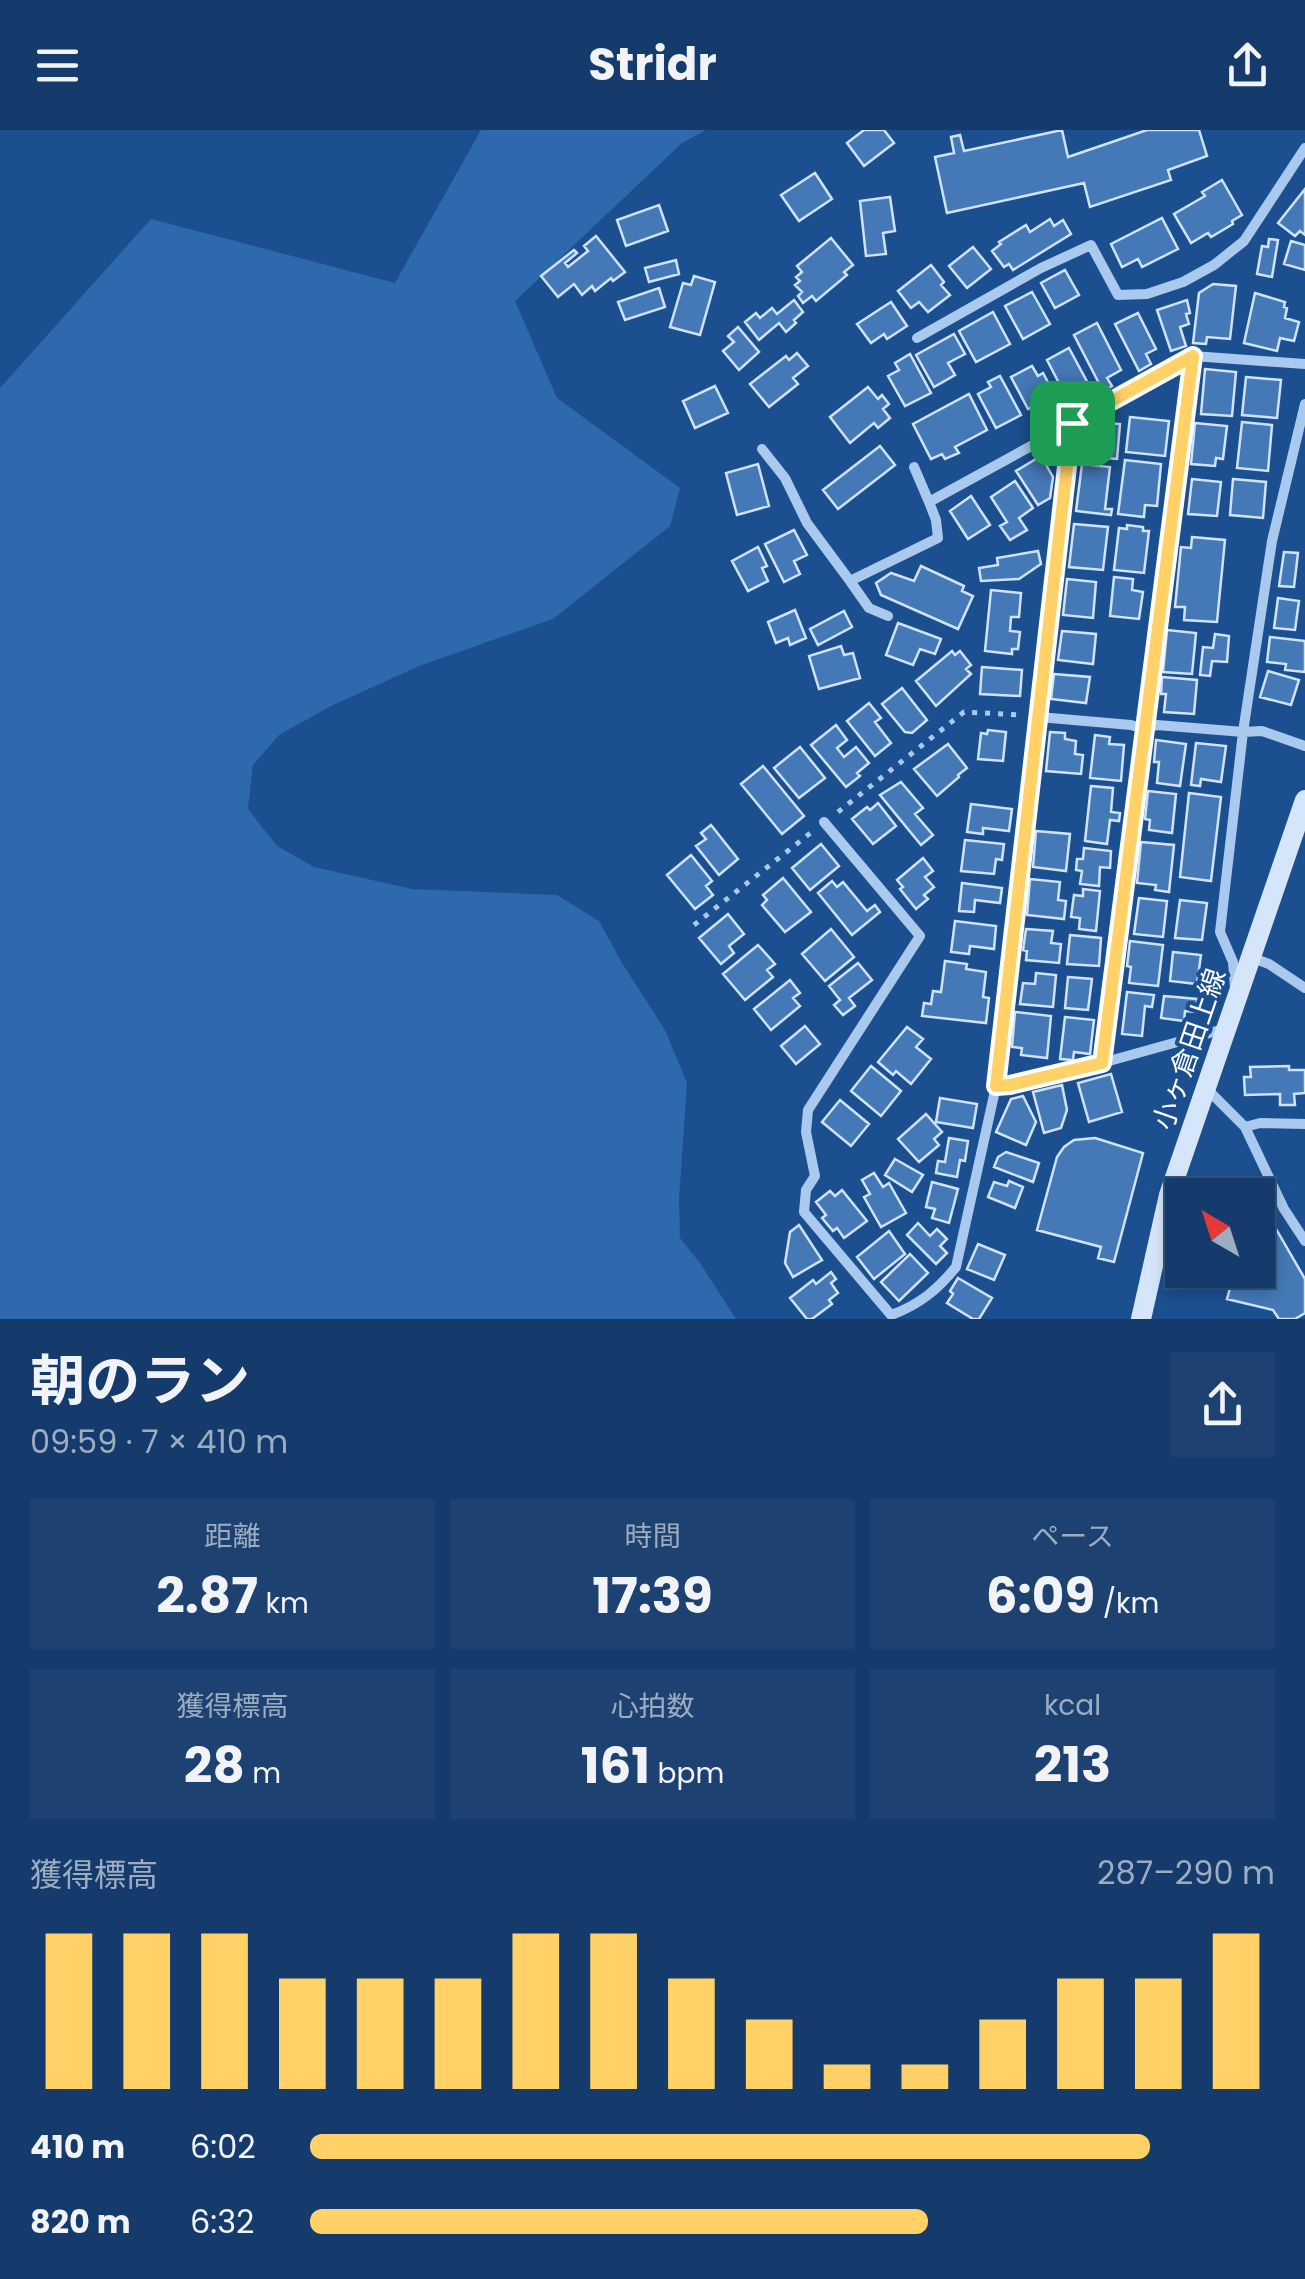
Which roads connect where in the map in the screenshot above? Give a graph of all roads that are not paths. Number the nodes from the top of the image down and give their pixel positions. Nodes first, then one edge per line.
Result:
1 (1305, 148) edge
2 (917, 338) dead end
3 (1193, 356) junction
4 (1305, 364) edge
5 (1305, 404) edge
6 (1072, 423) junction
7 (762, 449) dead end
8 (914, 466) dead end
9 (929, 502) junction
10 (850, 581) junction
11 (888, 616) dead end
12 (1039, 716) junction
13 (1144, 728) junction
14 (1243, 732) junction
15 (1305, 746) edge
16 (1305, 800) edge
17 (824, 822) road end
18 (1249, 957) junction
19 (1305, 988) edge
20 (1236, 999) junction
21 (1224, 1029) junction
22 (1102, 1063) junction
23 (996, 1086) junction
24 (1205, 1088) junction
25 (1305, 1124) edge
26 (1245, 1127) junction
27 (1305, 1241) edge
28 (1140, 1319) edge

1 - 2 street
3 - 4 street
3 - 6 street
3 - 13 street
5 - 14 street
6 - 9 street
6 - 12 street
7 - 10 street
8 - 9 street
9 - 10 street
10 - 11 street
12 - 13 street
12 - 23 street
13 - 14 street
13 - 22 street
14 - 15 street
14 - 20 street
16 - 18 main road, 小ヶ倉田上線
17 - 23 street
18 - 19 street
18 - 20 main road, 小ヶ倉田上線
20 - 21 main road, 小ヶ倉田上線
21 - 22 street
21 - 24 main road, 小ヶ倉田上線
22 - 23 street
24 - 26 street
24 - 28 main road, 小ヶ倉田上線
25 - 26 street
26 - 27 street

